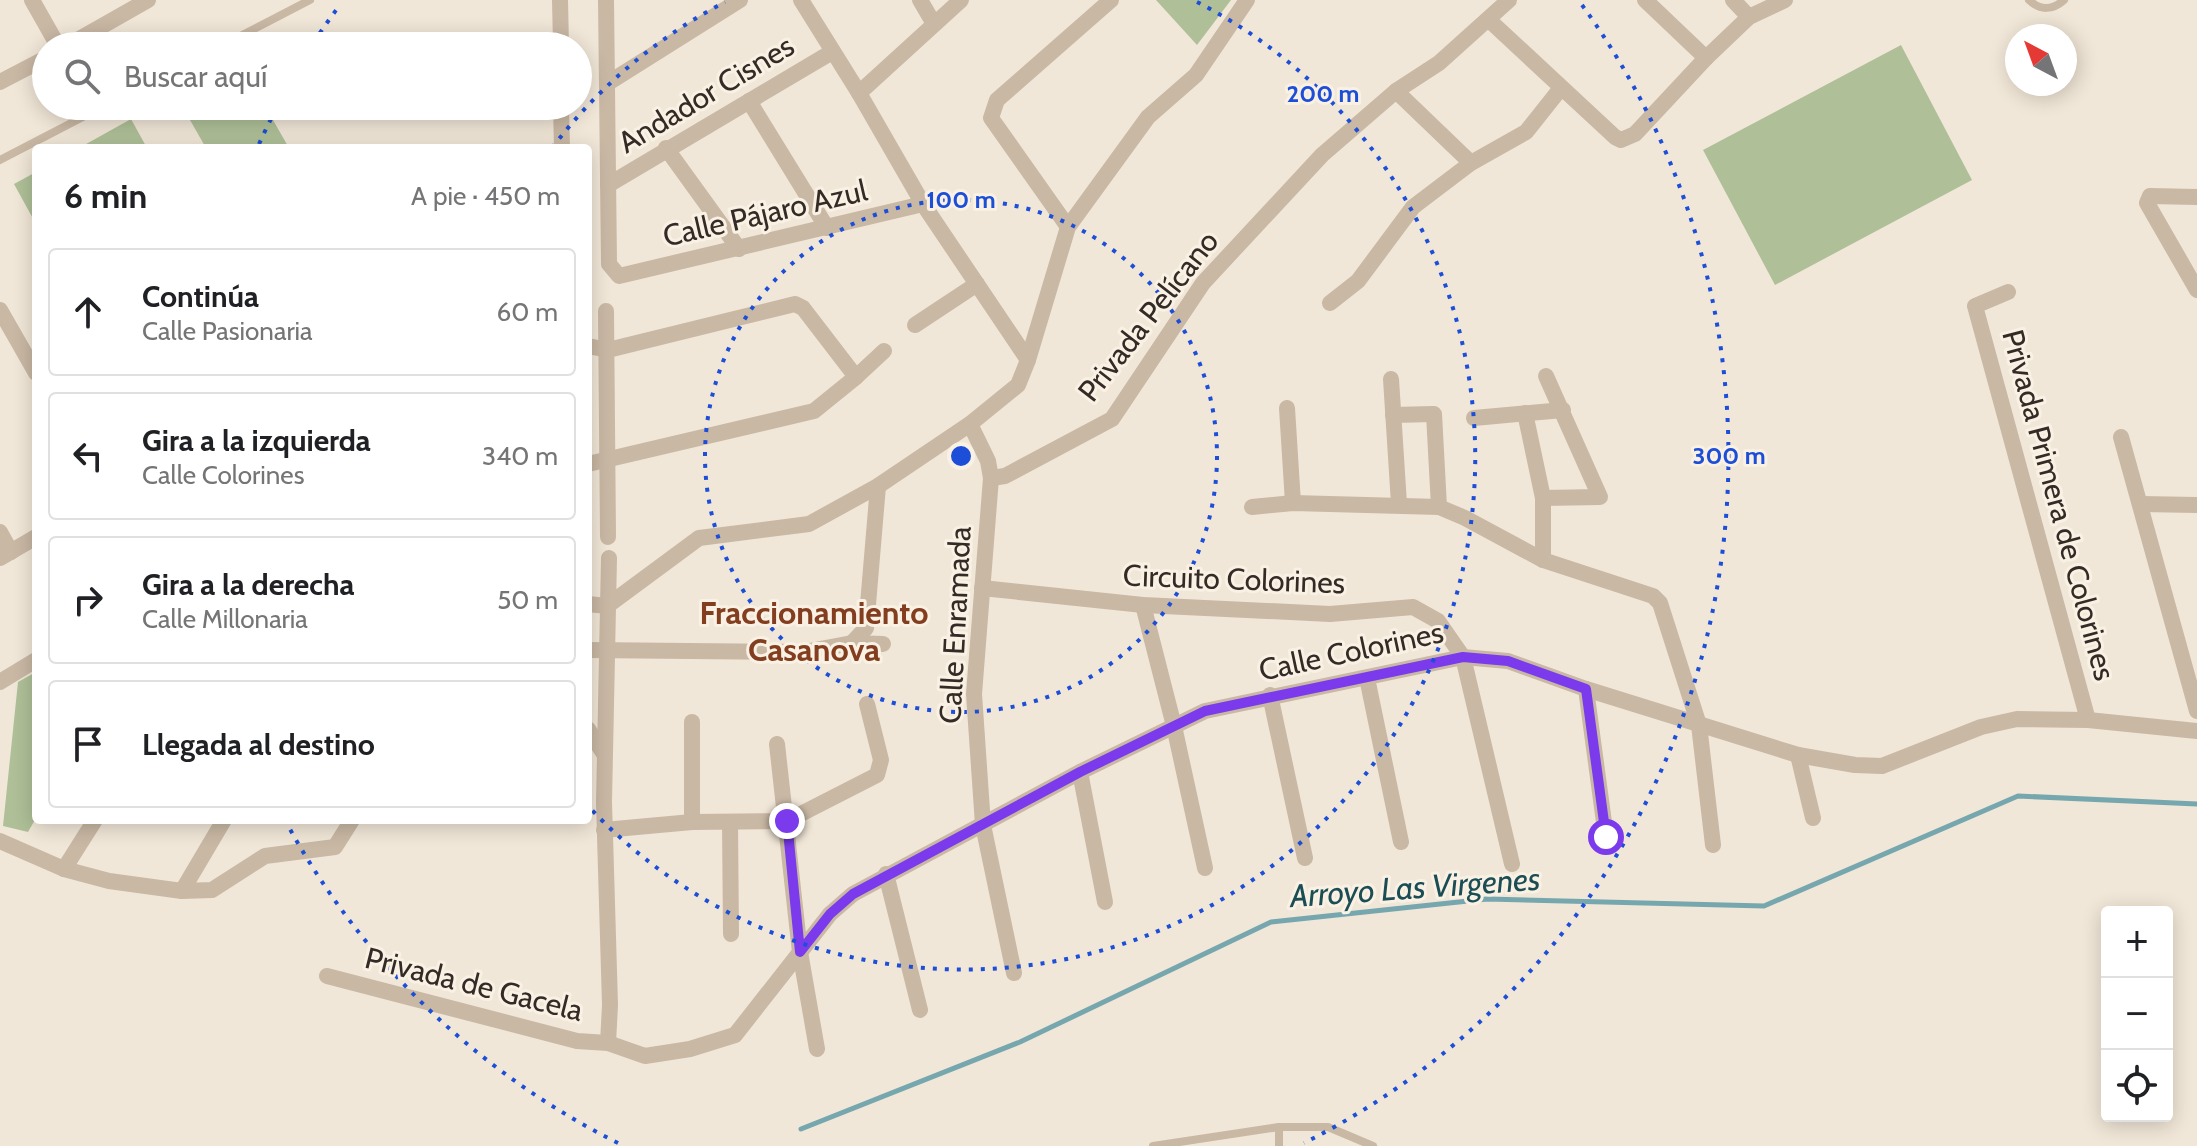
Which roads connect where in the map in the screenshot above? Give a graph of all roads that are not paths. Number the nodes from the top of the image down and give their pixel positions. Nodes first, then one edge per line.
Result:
1 (32, 0) edge
2 (148, 0) edge
3 (310, 0) edge
4 (560, 0) edge
5 (606, 0) edge
6 (740, 0) edge
7 (801, 0) edge
8 (920, 0) edge
9 (961, 0) edge
10 (1111, 0) edge
11 (1247, 0) edge
12 (1509, 0) edge
13 (1645, 0) edge
14 (1733, 0) edge
15 (1785, 0) edge
16 (2029, 0) edge
17 (2064, 0) edge
18 (1749, 17) junction
19 (1489, 20) junction
20 (934, 24) junction
21 (50, 32) edge
22 (92, 32) edge
23 (248, 32) edge
24 (561, 32) edge
25 (832, 52) junction
26 (1706, 58) junction
27 (32, 65) edge
28 (0, 82) edge
29 (608, 83) junction
30 (1561, 88) junction
31 (1396, 91) junction
32 (859, 93) junction
33 (749, 101) junction
34 (77, 120) edge
35 (561, 120) edge
36 (562, 144) edge
37 (666, 148) junction
38 (0, 160) edge
39 (1471, 163) junction
40 (608, 185) junction
41 (2197, 197) edge
42 (923, 204) junction
43 (1068, 227) junction
44 (827, 228) junction
45 (739, 249) junction
46 (977, 284) junction
47 (2197, 290) edge
48 (2008, 292) dead end
49 (1330, 303) dead end
50 (0, 310) edge
51 (606, 311) dead end
52 (915, 325) dead end
53 (592, 347) edge
54 (608, 350) junction
55 (884, 351) dead end
56 (1028, 360) junction
57 (32, 366) edge
58 (1546, 376) dead end
59 (856, 377) junction
60 (1391, 379) dead end
61 (1287, 408) dead end
62 (1563, 410) junction
63 (1525, 413) junction
64 (1393, 415) junction
65 (1474, 418) dead end
66 (970, 424) junction
67 (2121, 437) dead end
68 (609, 459) junction
69 (592, 463) edge
70 (991, 478) junction
71 (878, 486) junction
72 (1543, 498) junction
73 (1293, 503) junction
74 (1399, 504) junction
75 (2141, 504) junction
76 (2197, 505) edge
77 (1252, 507) dead end
78 (1439, 507) junction
79 (0, 532) edge
80 (608, 537) dead end
81 (32, 539) edge
82 (6, 555) edge
83 (609, 558) dead end
84 (1543, 560) junction
85 (982, 588) junction
86 (592, 604) edge
87 (1143, 605) junction
88 (607, 606) junction
89 (852, 643) junction
90 (883, 644) dead end
91 (592, 650) edge
92 (608, 650) junction
93 (1463, 657) junction
94 (32, 662) edge
95 (1367, 678) junction
96 (0, 682) edge
97 (1586, 689) junction
98 (1270, 695) junction
99 (867, 704) dead end
100 (2197, 711) edge
101 (2088, 720) junction
102 (692, 722) dead end
103 (1699, 725) junction
104 (1174, 726) junction
105 (2197, 731) edge
106 (592, 736) edge
107 (777, 744) dead end
108 (1798, 755) junction
109 (604, 756) junction
110 (1080, 772) junction
111 (596, 802) edge
112 (1813, 818) dead end
113 (787, 821) junction
114 (692, 822) junction
115 (730, 822) junction
116 (92, 824) edge
117 (222, 824) edge
118 (349, 824) edge
119 (983, 825) junction
120 (604, 830) junction
121 (1606, 837) dead end
122 (0, 841) edge
123 (1401, 842) dead end
124 (1713, 845) dead end
125 (1305, 858) dead end
126 (1512, 864) dead end
127 (1205, 868) dead end
128 (64, 869) junction
129 (886, 874) junction
130 (182, 891) junction
131 (1105, 902) dead end
132 (731, 934) dead end
133 (800, 952) junction
134 (1014, 973) dead end
135 (327, 976) dead end
136 (920, 1010) dead end
137 (608, 1043) junction
138 (817, 1049) dead end
139 (1279, 1127) junction
140 (1153, 1146) edge
141 (1279, 1146) edge
142 (1373, 1146) edge

1 - 21 street
2 - 22 street
3 - 23 lane
4 - 24 street
5 - 29 street
6 - 29 street
7 - 25 street
8 - 20 street
9 - 20 street
10 - 43 street
11 - 43 street
12 - 19 street, Privada Pelícano
13 - 26 street
14 - 18 street
15 - 18 street
16 - 17 lane
18 - 26 street
19 - 30 street
19 - 31 street, Privada Pelícano
20 - 32 street
25 - 32 street
25 - 33 street, Andador Cisnes
26 - 30 street
27 - 28 street
29 - 40 street
30 - 39 street
31 - 39 street
31 - 70 street, Privada Pelícano
32 - 42 street
33 - 37 street, Andador Cisnes
33 - 44 street
34 - 38 lane
35 - 36 street
37 - 40 street, Andador Cisnes
37 - 45 street
39 - 49 street
40 - 45 street, Calle Pájaro Azul
41 - 47 street
42 - 44 street, Calle Pájaro Azul
42 - 46 street
43 - 56 street
44 - 45 street, Calle Pájaro Azul
46 - 52 street
46 - 56 street
48 - 101 street, Privada Primera de Colorines
50 - 57 street
51 - 54 street
53 - 54 street
54 - 59 street
54 - 68 street
55 - 59 street
56 - 66 street
58 - 62 street
59 - 68 street
60 - 64 street
61 - 73 street
62 - 63 street
62 - 72 street
63 - 65 street
63 - 72 street
64 - 74 street
64 - 78 street
66 - 70 street, Calle Enramada
66 - 71 street
67 - 75 street
68 - 69 street
68 - 80 street
70 - 85 street, Calle Enramada
71 - 88 street
71 - 89 street
72 - 84 street
73 - 74 street
73 - 77 street
74 - 78 street
75 - 76 street
75 - 100 street
78 - 84 street
79 - 82 street
81 - 82 street
83 - 88 street
84 - 103 street
85 - 87 street, Circuito Colorines
85 - 119 street, Calle Enramada
86 - 88 street
87 - 93 street, Circuito Colorines
87 - 104 street
88 - 92 street
89 - 90 street
89 - 92 street
91 - 92 street
92 - 109 street
93 - 95 street, Calle Colorines
93 - 97 street, Calle Colorines
93 - 126 street
94 - 96 street
95 - 98 street, Calle Colorines
95 - 123 street
97 - 103 street, Calle Colorines
97 - 121 street
98 - 104 street, Calle Colorines
98 - 125 street
99 - 113 street
101 - 105 street, Calle Colorines
101 - 108 street, Calle Colorines
102 - 114 street
103 - 108 street, Calle Colorines
103 - 124 street
104 - 110 street, Calle Colorines
104 - 127 street
106 - 109 street
107 - 113 street
108 - 112 street
109 - 111 street
110 - 119 street, Calle Colorines
110 - 131 street
111 - 120 street
113 - 115 street
113 - 133 street
114 - 115 street
114 - 120 street
115 - 132 street
116 - 128 street
117 - 130 street
118 - 130 street
119 - 129 street, Calle Colorines
119 - 134 street, Calle Enramada
120 - 137 street
122 - 128 street
128 - 130 street
129 - 133 street, Calle Colorines
129 - 136 street
133 - 137 street, Calle Colorines
133 - 138 street
135 - 137 street, Privada de Gacela
139 - 140 lane
139 - 141 lane
139 - 142 lane

